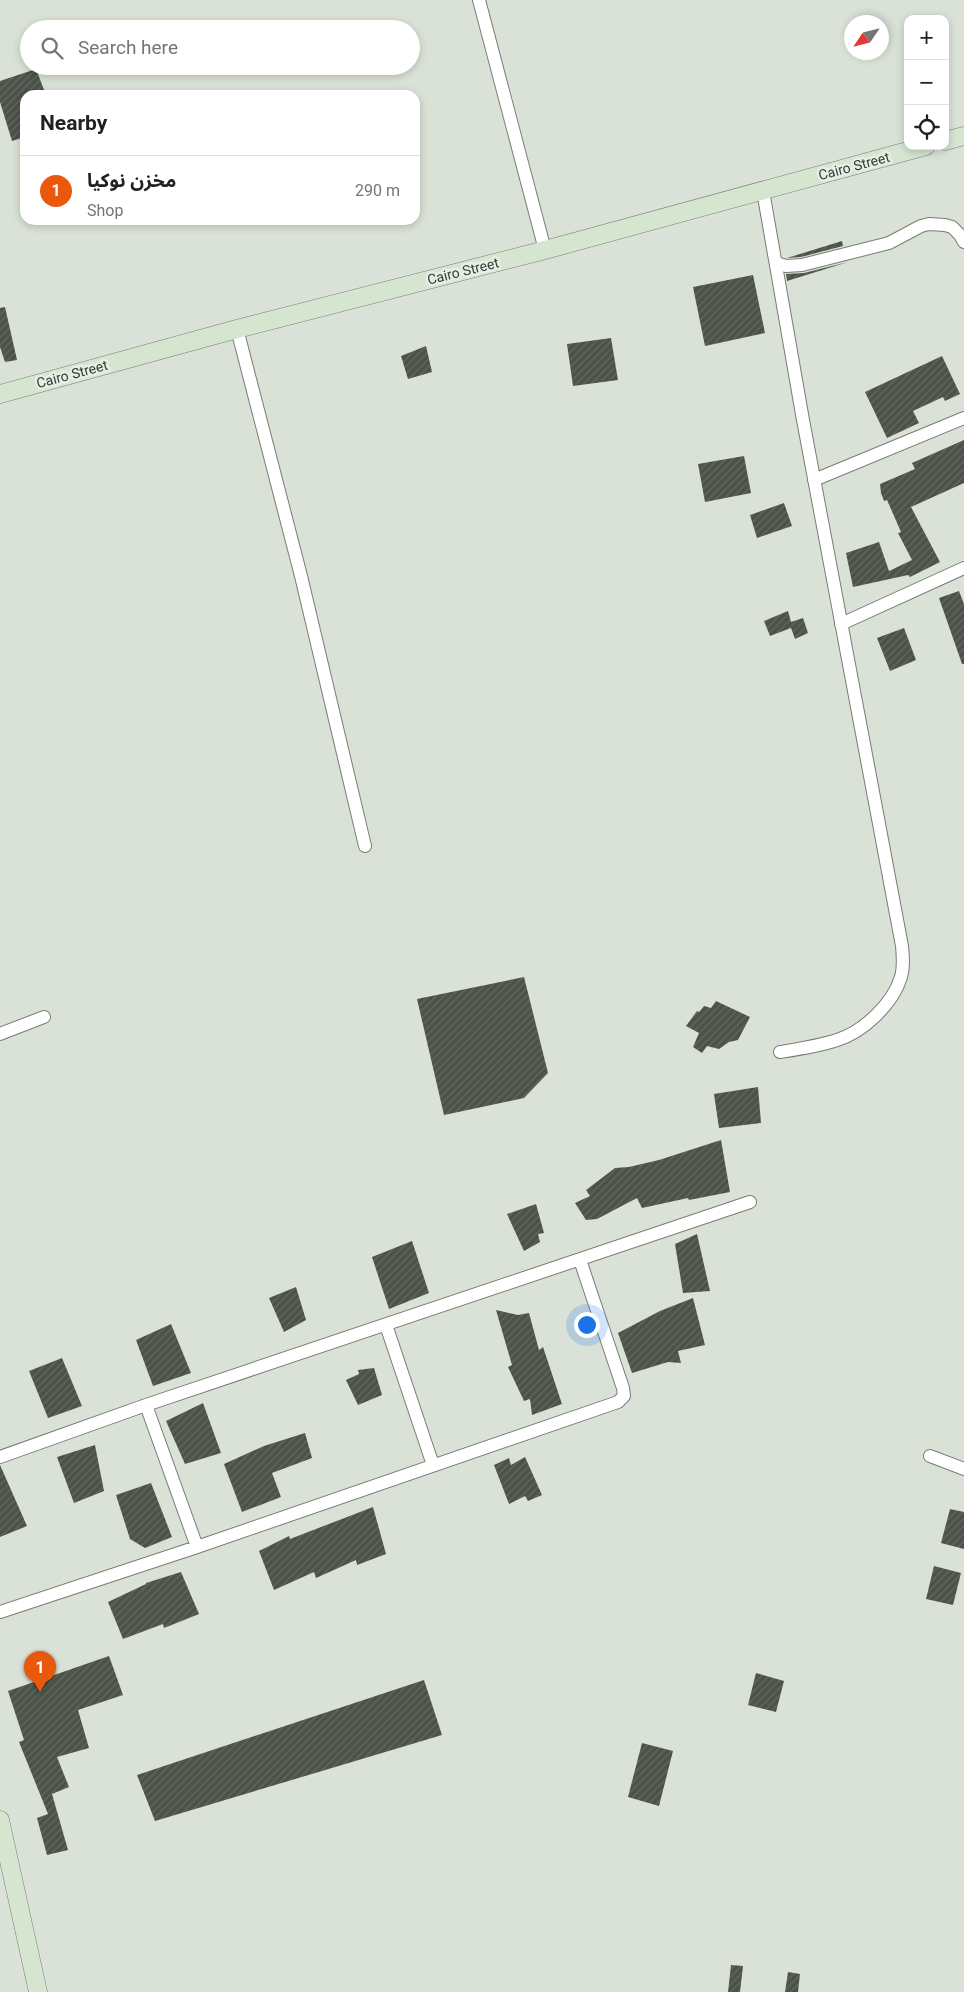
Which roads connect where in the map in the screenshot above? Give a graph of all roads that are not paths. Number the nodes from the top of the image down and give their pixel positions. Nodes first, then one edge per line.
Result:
1 (480, 0) edge
2 (964, 136) edge
3 (949, 140) edge
4 (912, 150) edge
5 (763, 191) junction
6 (964, 242) edge
7 (545, 250) junction
8 (776, 262) junction
9 (237, 329) junction
10 (0, 394) edge
11 (964, 418) edge
12 (814, 480) junction
13 (964, 568) edge
14 (841, 624) junction
15 (365, 846) dead end
16 (44, 1017) dead end
17 (0, 1034) edge
18 (780, 1052) dead end
19 (750, 1202) dead end
20 (580, 1260) junction
21 (386, 1325) junction
22 (146, 1405) junction
23 (930, 1456) dead end
24 (0, 1457) edge
25 (433, 1465) junction
26 (964, 1469) edge
27 (197, 1547) junction
28 (0, 1612) edge
29 (0, 1820) edge
30 (38, 1992) edge

1 - 7 street
2 - 3 main road
4 - 5 main road, Cairo Street
5 - 7 main road, Cairo Street
5 - 8 street
6 - 8 street
7 - 9 main road, Cairo Street
8 - 12 street
9 - 10 main road, Cairo Street
9 - 15 street
11 - 12 street
12 - 14 street
13 - 14 street
14 - 18 street
16 - 17 street
19 - 20 street
20 - 21 street
20 - 25 street
21 - 22 street
21 - 25 street
22 - 24 street
22 - 27 street
23 - 26 street
25 - 27 street
27 - 28 street
29 - 30 main road

